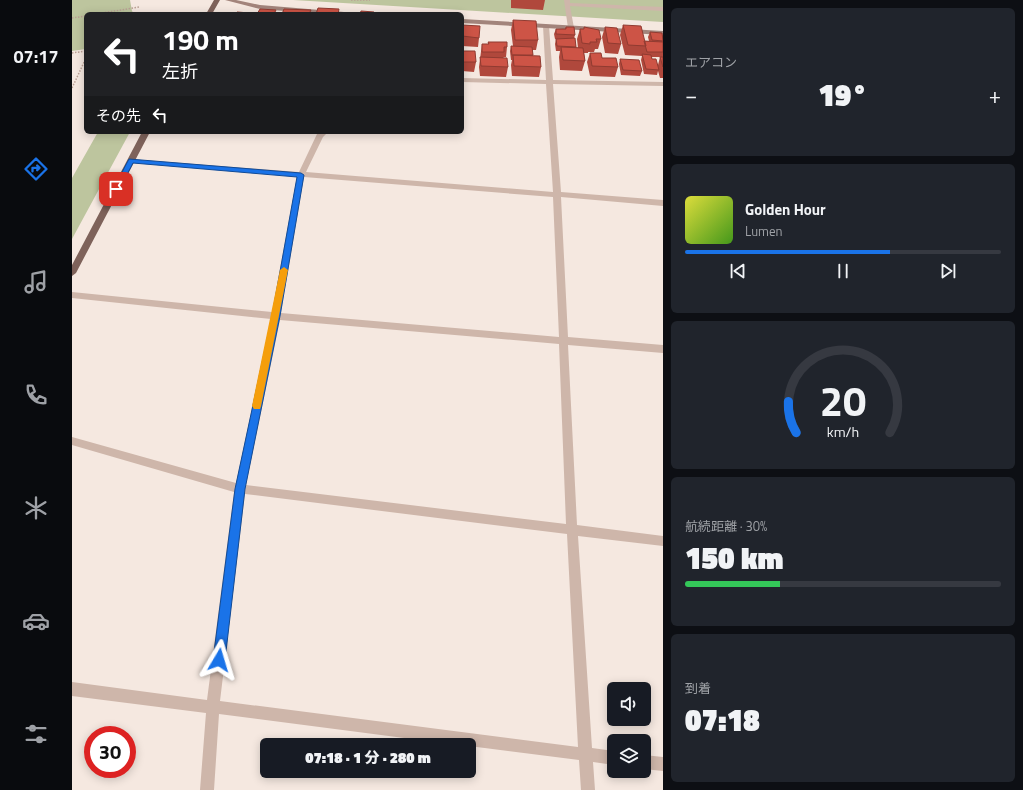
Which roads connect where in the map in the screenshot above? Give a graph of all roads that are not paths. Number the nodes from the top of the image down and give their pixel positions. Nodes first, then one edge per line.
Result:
1 (217, 0) edge
2 (228, 0) edge
3 (568, 2) edge
4 (584, 2) edge
5 (663, 9) edge
6 (210, 12) edge
7 (320, 12) edge
8 (464, 21) edge
9 (546, 26) junction
10 (571, 28) junction
11 (663, 33) edge
12 (464, 80) edge
13 (549, 81) junction
14 (663, 84) edge
15 (145, 134) edge
16 (322, 134) edge
17 (131, 161) junction
18 (301, 175) junction
19 (556, 195) junction
20 (663, 203) edge
21 (72, 273) edge
22 (72, 295) edge
23 (276, 316) junction
24 (564, 340) junction
25 (663, 349) edge
26 (72, 441) edge
27 (240, 489) junction
28 (572, 530) junction
29 (663, 541) edge
30 (72, 689) edge
31 (213, 707) junction
32 (586, 755) junction
33 (607, 757) edge
34 (651, 763) edge
35 (663, 764) edge
36 (208, 790) edge
37 (588, 790) edge

1 - 6 main road
2 - 7 street
3 - 4 lane
3 - 10 lane
4 - 5 lane
8 - 9 street
9 - 10 street
9 - 13 street
10 - 11 street
12 - 13 street
13 - 14 street
13 - 19 street
15 - 17 main road
16 - 18 street
17 - 18 street
17 - 21 main road
18 - 19 street
18 - 23 street
19 - 20 street
19 - 24 street
22 - 23 street
23 - 24 street
23 - 27 street
24 - 25 street
24 - 28 street
26 - 27 street
27 - 28 street
27 - 31 street
28 - 29 street
28 - 32 street
30 - 31 street
31 - 32 street
31 - 36 street
32 - 33 street
32 - 37 street
34 - 35 street

